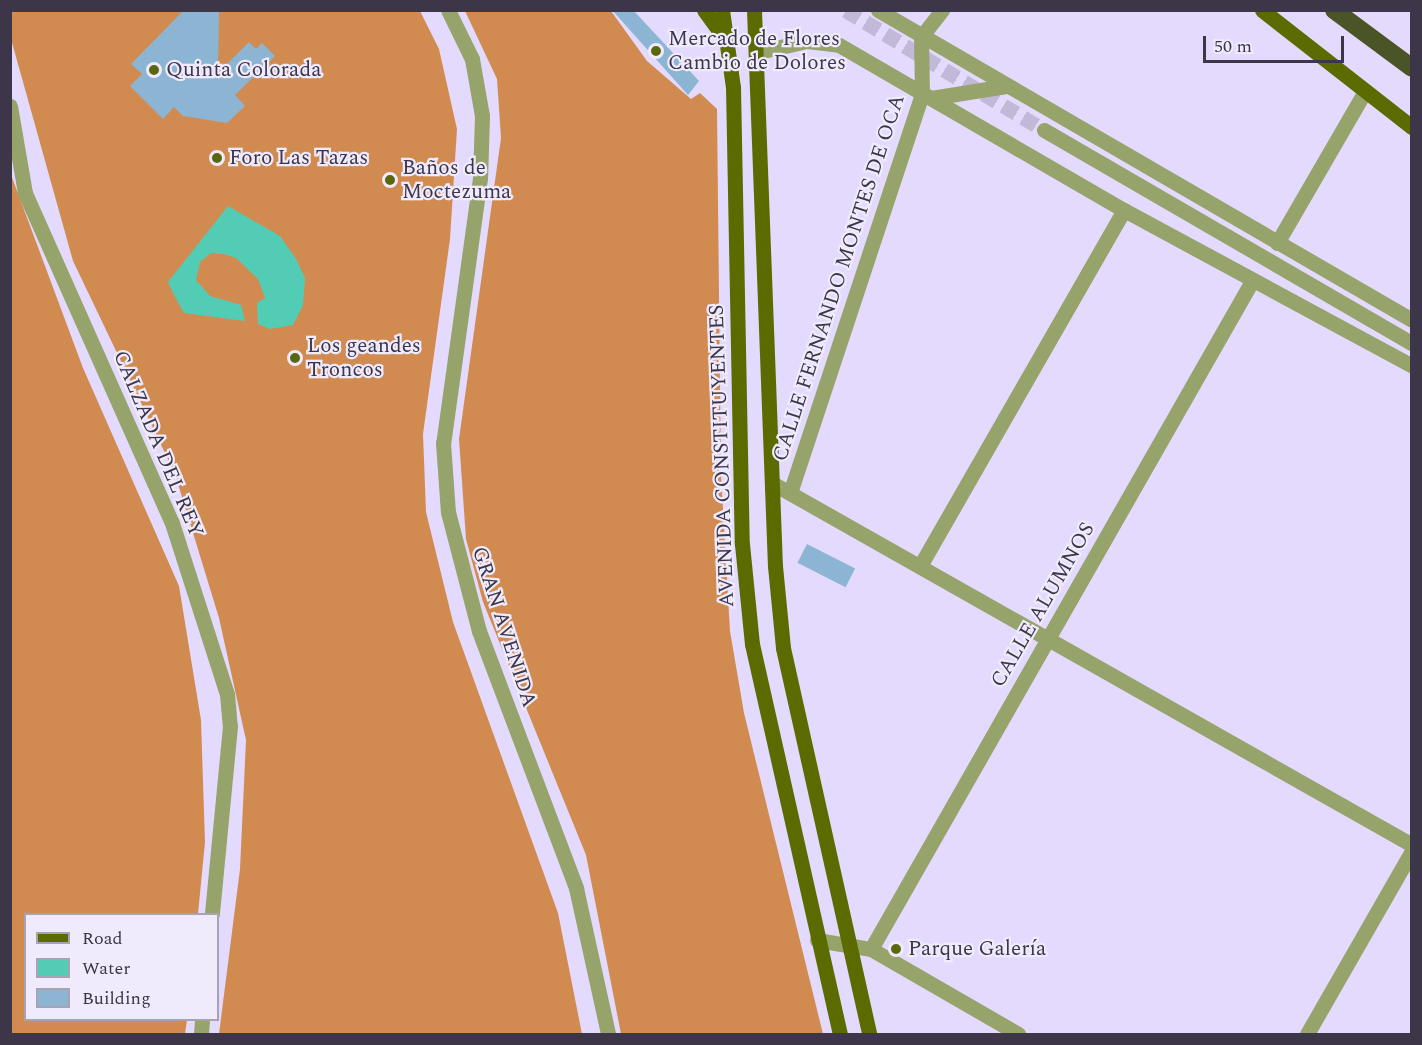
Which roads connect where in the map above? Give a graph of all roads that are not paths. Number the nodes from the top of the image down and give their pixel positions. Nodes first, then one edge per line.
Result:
1 (448, 10) edge
2 (704, 10) edge
3 (722, 10) edge
4 (754, 10) edge
5 (878, 10) edge
6 (942, 10) edge
7 (1262, 10) edge
8 (1334, 10) edge
9 (921, 37) junction
10 (730, 47) junction
11 (758, 52) junction
12 (1412, 68) edge
13 (1006, 86) junction
14 (1365, 91) junction
15 (926, 96) junction
16 (10, 106) edge
17 (1412, 127) edge
18 (1044, 130) tunnel mouth
19 (1124, 210) junction
20 (1277, 243) junction
21 (1252, 281) junction
22 (1412, 320) edge
23 (1412, 343) edge
24 (1412, 366) edge
25 (772, 483) junction
26 (790, 493) junction
27 (920, 566) junction
28 (1048, 638) junction
29 (1412, 845) edge
30 (1412, 851) edge
31 (212, 913) edge
32 (817, 940) junction
33 (847, 944) junction
34 (871, 949) junction
35 (608, 1035) edge
36 (840, 1035) edge
37 (869, 1035) edge
38 (1018, 1035) edge
39 (1307, 1035) edge

1 - 35 street, GRAN AVENIDA
2 - 10 main road
3 - 10 main road, AVENIDA CONSTITUYENTES
4 - 11 main road
5 - 9 street
6 - 9 street
7 - 14 main road
8 - 12 highway
9 - 13 street
9 - 15 street, CALLE FERNANDO MONTES DE OCA
10 - 32 main road, AVENIDA CONSTITUYENTES
11 - 15 street
11 - 25 main road
13 - 15 street
13 - 20 street
14 - 17 main road
14 - 20 street
15 - 19 street
15 - 26 street, CALLE FERNANDO MONTES DE OCA
16 - 31 street, CALZADA DEL REY
18 - 23 street
19 - 21 street
19 - 27 street
20 - 22 street
21 - 24 street
21 - 28 street, CALLE ALUMNOS
25 - 26 street
25 - 33 main road
26 - 27 street
27 - 28 street
28 - 29 street
28 - 34 street, CALLE ALUMNOS
30 - 39 street
32 - 33 street
32 - 36 main road, AVENIDA CONSTITUYENTES
33 - 34 street
33 - 37 main road
34 - 38 street

